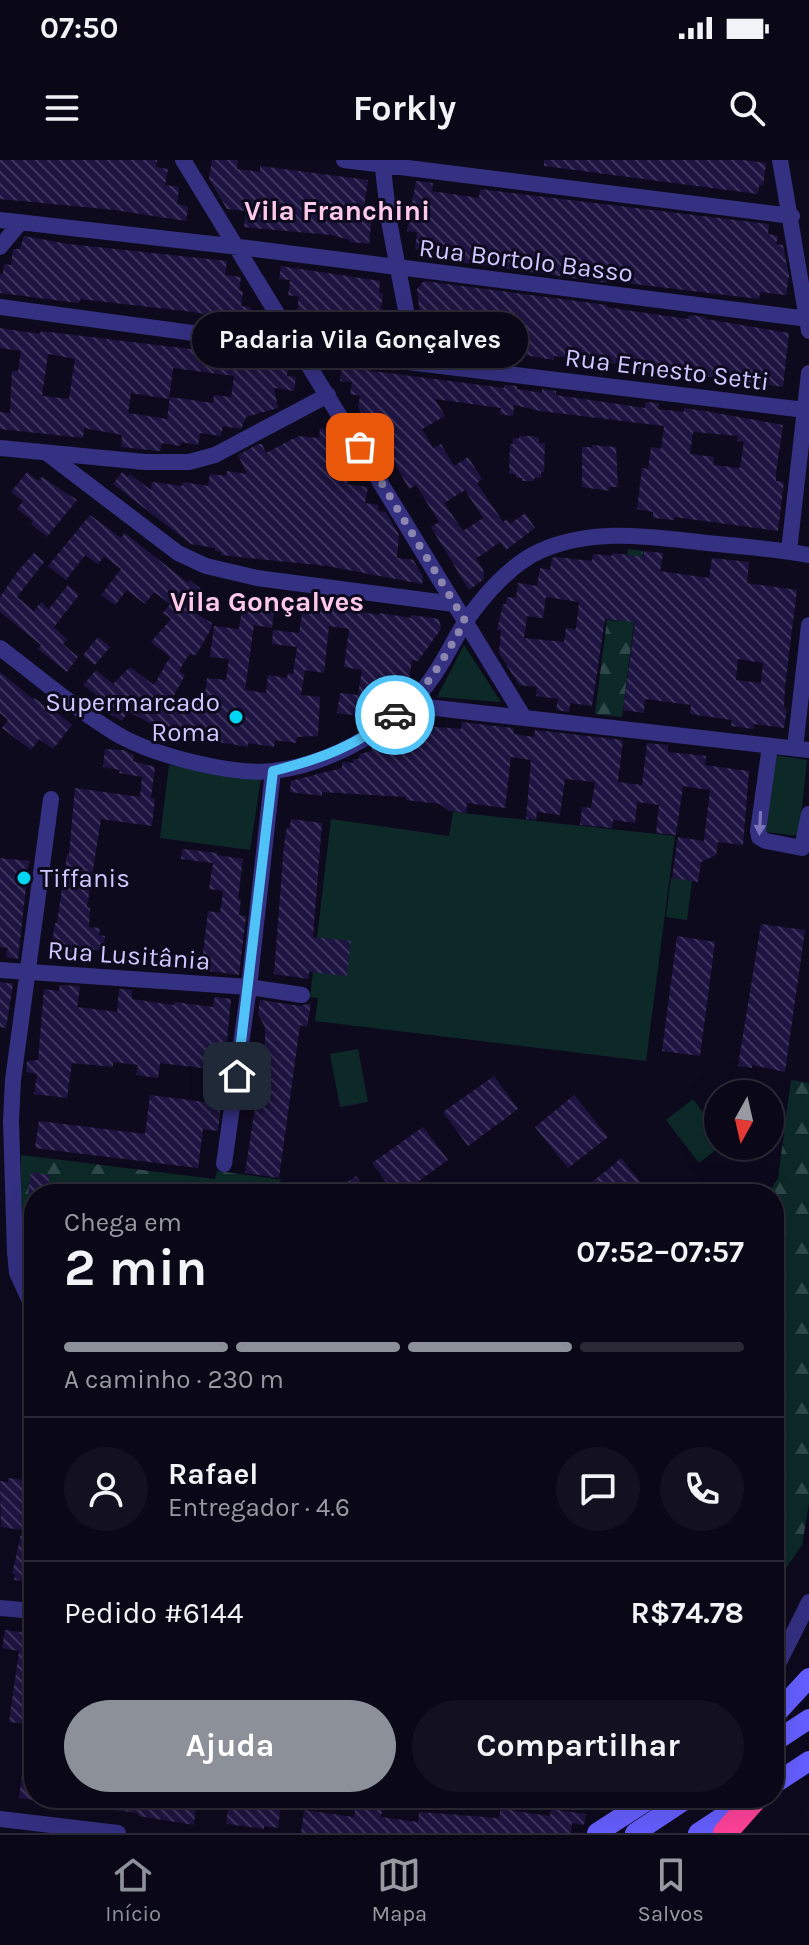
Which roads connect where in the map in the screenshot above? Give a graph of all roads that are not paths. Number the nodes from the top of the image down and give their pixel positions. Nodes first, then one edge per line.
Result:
1 (183, 160) edge
2 (344, 160) edge
3 (780, 160) edge
4 (383, 162) edge
5 (792, 216) junction
6 (0, 220) edge
7 (20, 223) junction
8 (0, 247) edge
9 (239, 247) junction
10 (398, 268) junction
11 (0, 307) edge
12 (809, 319) edge
13 (809, 331) edge
14 (297, 345) junction
15 (416, 363) junction
16 (809, 373) edge
17 (328, 395) junction
18 (805, 410) junction
19 (804, 443) edge
20 (0, 448) edge
21 (48, 454) junction
22 (789, 551) junction
23 (809, 555) edge
24 (454, 604) junction
25 (465, 621) junction
26 (809, 625) edge
27 (0, 648) edge
28 (409, 705) junction
29 (523, 716) junction
30 (770, 746) junction
31 (802, 749) edge
32 (273, 771) junction
33 (51, 799) dead end
34 (809, 814) edge
35 (0, 970) edge
36 (28, 972) junction
37 (249, 987) junction
38 (302, 995) dead end
39 (224, 1164) dead end
40 (24, 1288) edge
41 (809, 1602) edge
42 (0, 1608) edge
43 (24, 1610) edge
44 (784, 1652) edge
45 (809, 1678) edge
46 (784, 1705) edge
47 (809, 1719) edge
48 (784, 1735) edge
49 (809, 1761) edge
50 (784, 1777) edge
51 (634, 1808) edge
52 (649, 1808) edge
53 (673, 1808) edge
54 (738, 1808) edge
55 (746, 1808) edge
56 (0, 1819) edge
57 (118, 1833) edge
58 (597, 1833) edge
59 (635, 1833) edge
60 (668, 1833) edge
61 (698, 1833) edge
62 (725, 1833) edge

1 - 9 street
2 - 4 street
3 - 5 street
4 - 5 street
4 - 10 street
5 - 12 street
6 - 7 street, Rua Bortolo Basso
7 - 8 street
7 - 9 street, Rua Bortolo Basso
9 - 10 street, Rua Bortolo Basso
9 - 14 street
10 - 12 street, Rua Bortolo Basso
10 - 15 street
11 - 14 street, Rua Ernesto Setti
12 - 13 street
14 - 15 street, Rua Ernesto Setti
14 - 17 street
15 - 18 street, Rua Ernesto Setti
16 - 18 street
17 - 21 street
17 - 24 street
18 - 19 street
19 - 22 street
20 - 21 street
21 - 24 street
22 - 23 street
22 - 25 street
24 - 25 street
25 - 28 street
25 - 29 street
26 - 31 street
27 - 32 street
28 - 29 street
28 - 32 street
29 - 30 street
30 - 31 street
30 -> 34 street
32 - 37 street
33 - 36 street
35 - 36 street, Rua Lusitânia
36 - 37 street, Rua Lusitânia
36 - 40 street
37 - 38 street, Rua Lusitânia
37 - 39 street
41 - 44 street
42 - 43 street
45 - 46 main road
47 - 48 main road
49 - 50 main road
51 - 58 main road
52 - 60 main road
53 - 59 main road
54 - 61 main road
55 - 62 highway
56 - 57 street

